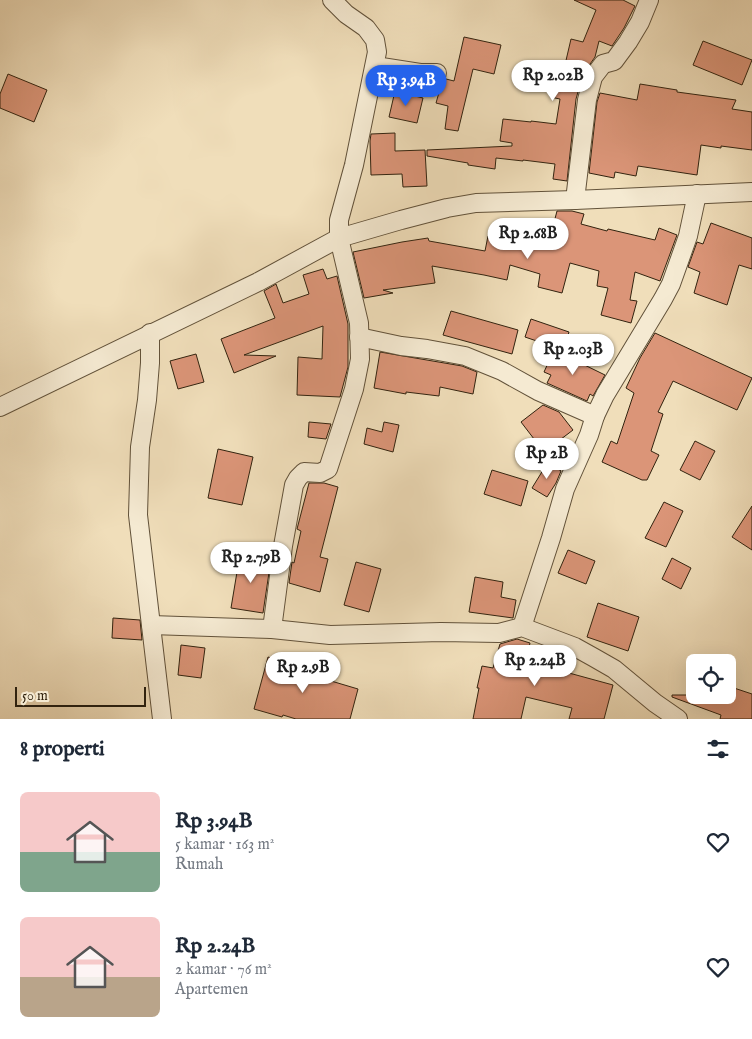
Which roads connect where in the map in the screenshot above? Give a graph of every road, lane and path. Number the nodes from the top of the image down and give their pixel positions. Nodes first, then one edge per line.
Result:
1 (332, 0) edge
2 (649, 0) edge
3 (375, 66) junction
4 (437, 73) dead end
5 (752, 192) edge
6 (697, 194) junction
7 (575, 200) junction
8 (339, 238) junction
9 (150, 333) junction
10 (359, 337) junction
11 (0, 406) edge
12 (595, 416) junction
13 (151, 625) junction
14 (522, 627) junction
15 (272, 629) junction
16 (162, 719) edge
17 (678, 719) edge

1 - 3 street
2 - 7 street
3 - 4 street
3 - 8 street
5 - 6 street
6 - 7 street
6 - 12 street
7 - 8 street
8 - 9 street
8 - 10 street
9 - 11 street
9 - 13 street
10 - 12 street
10 - 15 street
12 - 14 street
13 - 15 street
13 - 16 street
14 - 15 street
14 - 17 street

